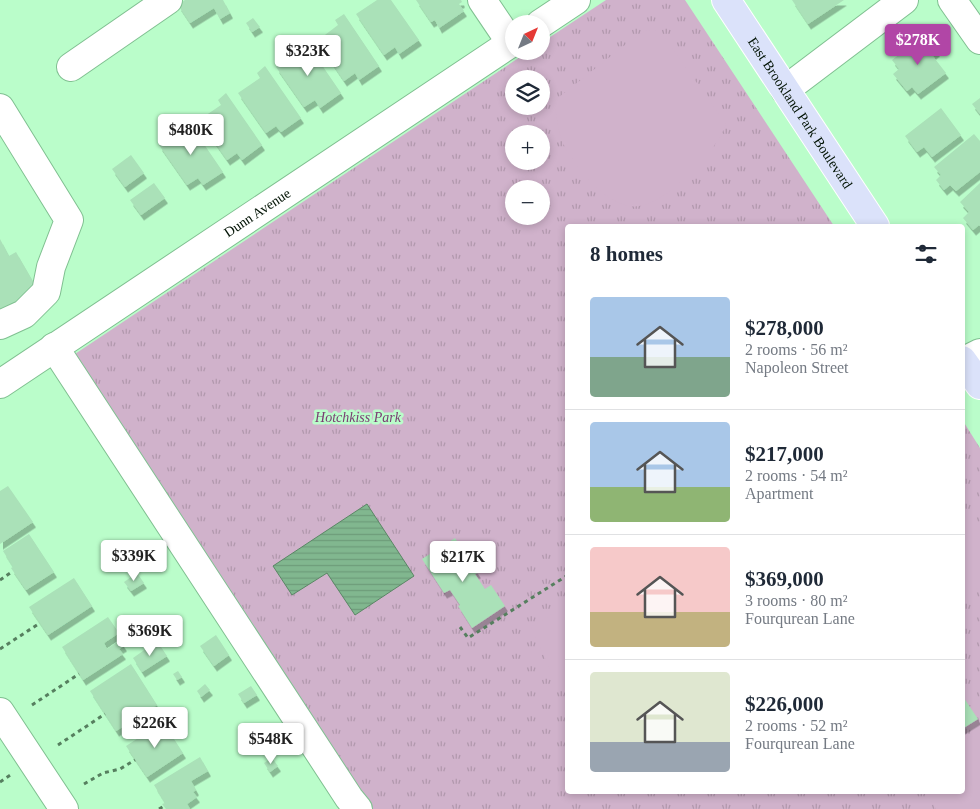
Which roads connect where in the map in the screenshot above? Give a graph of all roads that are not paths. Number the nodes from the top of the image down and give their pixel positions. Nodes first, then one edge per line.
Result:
1 (168, 0) edge
2 (482, 0) edge
3 (576, 0) edge
4 (726, 0) edge
5 (904, 0) edge
6 (952, 0) edge
7 (550, 17) edge
8 (505, 32) edge
9 (980, 40) edge
10 (505, 47) edge
11 (71, 67) dead end
12 (785, 90) junction
13 (0, 108) edge
14 (874, 224) edge
15 (0, 325) edge
16 (54, 347) junction
17 (980, 353) edge
18 (965, 360) edge
19 (965, 364) edge
20 (0, 384) edge
21 (980, 386) edge
22 (0, 712) edge
23 (64, 809) edge
24 (358, 809) edge

1 - 11 street
2 - 8 street
3 - 7 street
4 - 12 main road, East Brookland Park Boulevard
5 - 12 street
6 - 9 street
10 - 16 street, Dunn Avenue
12 - 14 main road, East Brookland Park Boulevard
13 - 15 street
16 - 20 street, Dunn Avenue
16 - 24 street
17 - 18 street
19 - 21 main road
22 - 23 street

